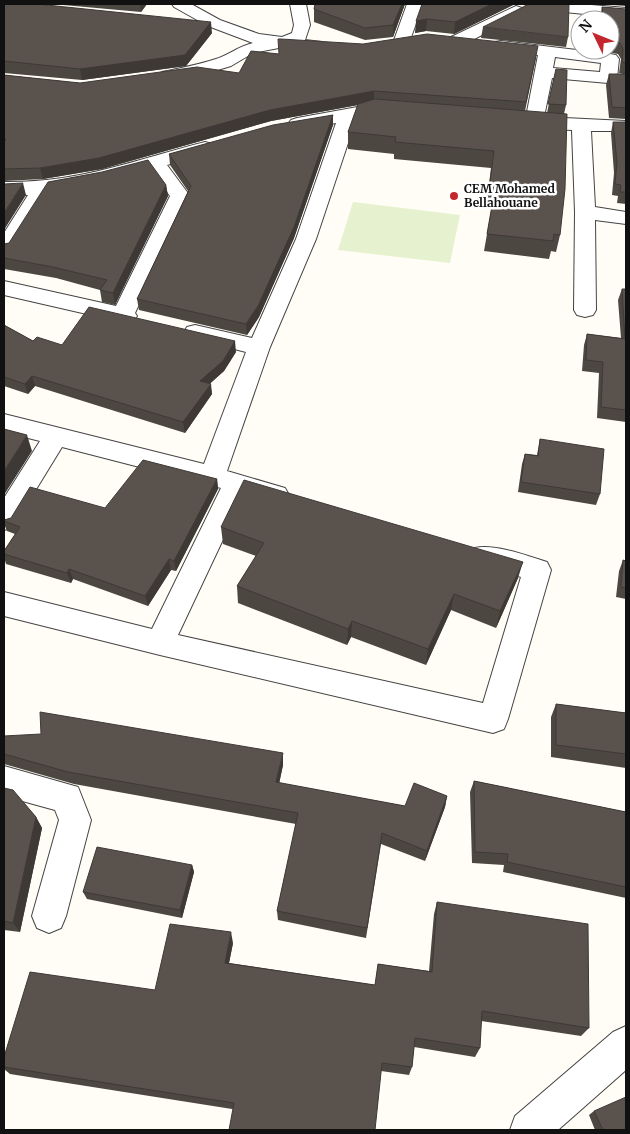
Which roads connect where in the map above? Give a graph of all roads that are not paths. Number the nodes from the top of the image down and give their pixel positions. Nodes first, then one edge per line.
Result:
1 (180, 4) edge
2 (298, 4) edge
3 (414, 4) edge
4 (531, 4) edge
5 (626, 13) edge
6 (178, 23) edge
7 (214, 23) junction
8 (436, 40) edge
9 (455, 42) junction
10 (281, 43) junction
11 (401, 43) edge
12 (332, 47) edge
13 (547, 51) junction
14 (544, 72) junction
15 (153, 78) edge
16 (411, 112) edge
17 (348, 115) junction
18 (515, 120) edge
19 (534, 122) junction
20 (581, 126) junction
21 (626, 126) edge
22 (279, 127) edge
23 (218, 144) edge
24 (155, 162) junction
25 (4, 188) edge
26 (44, 188) junction
27 (585, 212) junction
28 (626, 218) edge
29 (4, 249) edge
30 (4, 288) edge
31 (585, 310) dead end
32 (172, 327) edge
33 (259, 347) junction
34 (4, 423) edge
35 (56, 436) junction
36 (224, 480) junction
37 (301, 503) edge
38 (4, 520) edge
39 (462, 549) edge
40 (4, 604) edge
41 (160, 643) junction
42 (4, 781) edge
43 (49, 916) dead end
44 (626, 1045) edge
45 (529, 1130) edge

1 - 7 street
2 - 10 street
3 - 11 street
4 - 5 street
4 - 9 street
6 - 7 street
7 - 10 street
8 - 9 street
9 - 13 street
10 - 12 street
10 - 15 street
13 - 14 street
13 - 14 street
14 - 19 street
16 - 17 street
17 - 22 street
17 - 33 street
18 - 19 street
19 - 20 street
20 - 21 street
20 - 27 street
23 - 24 street
24 - 26 street
24 - 30 street
25 - 26 street
26 - 29 street
27 - 28 street
27 - 31 street
32 - 33 street
33 - 36 street
34 - 35 street
35 - 36 street
35 - 38 street
36 - 37 street
36 - 41 street
39 - 41 street
40 - 41 street
42 - 43 street
44 - 45 street

